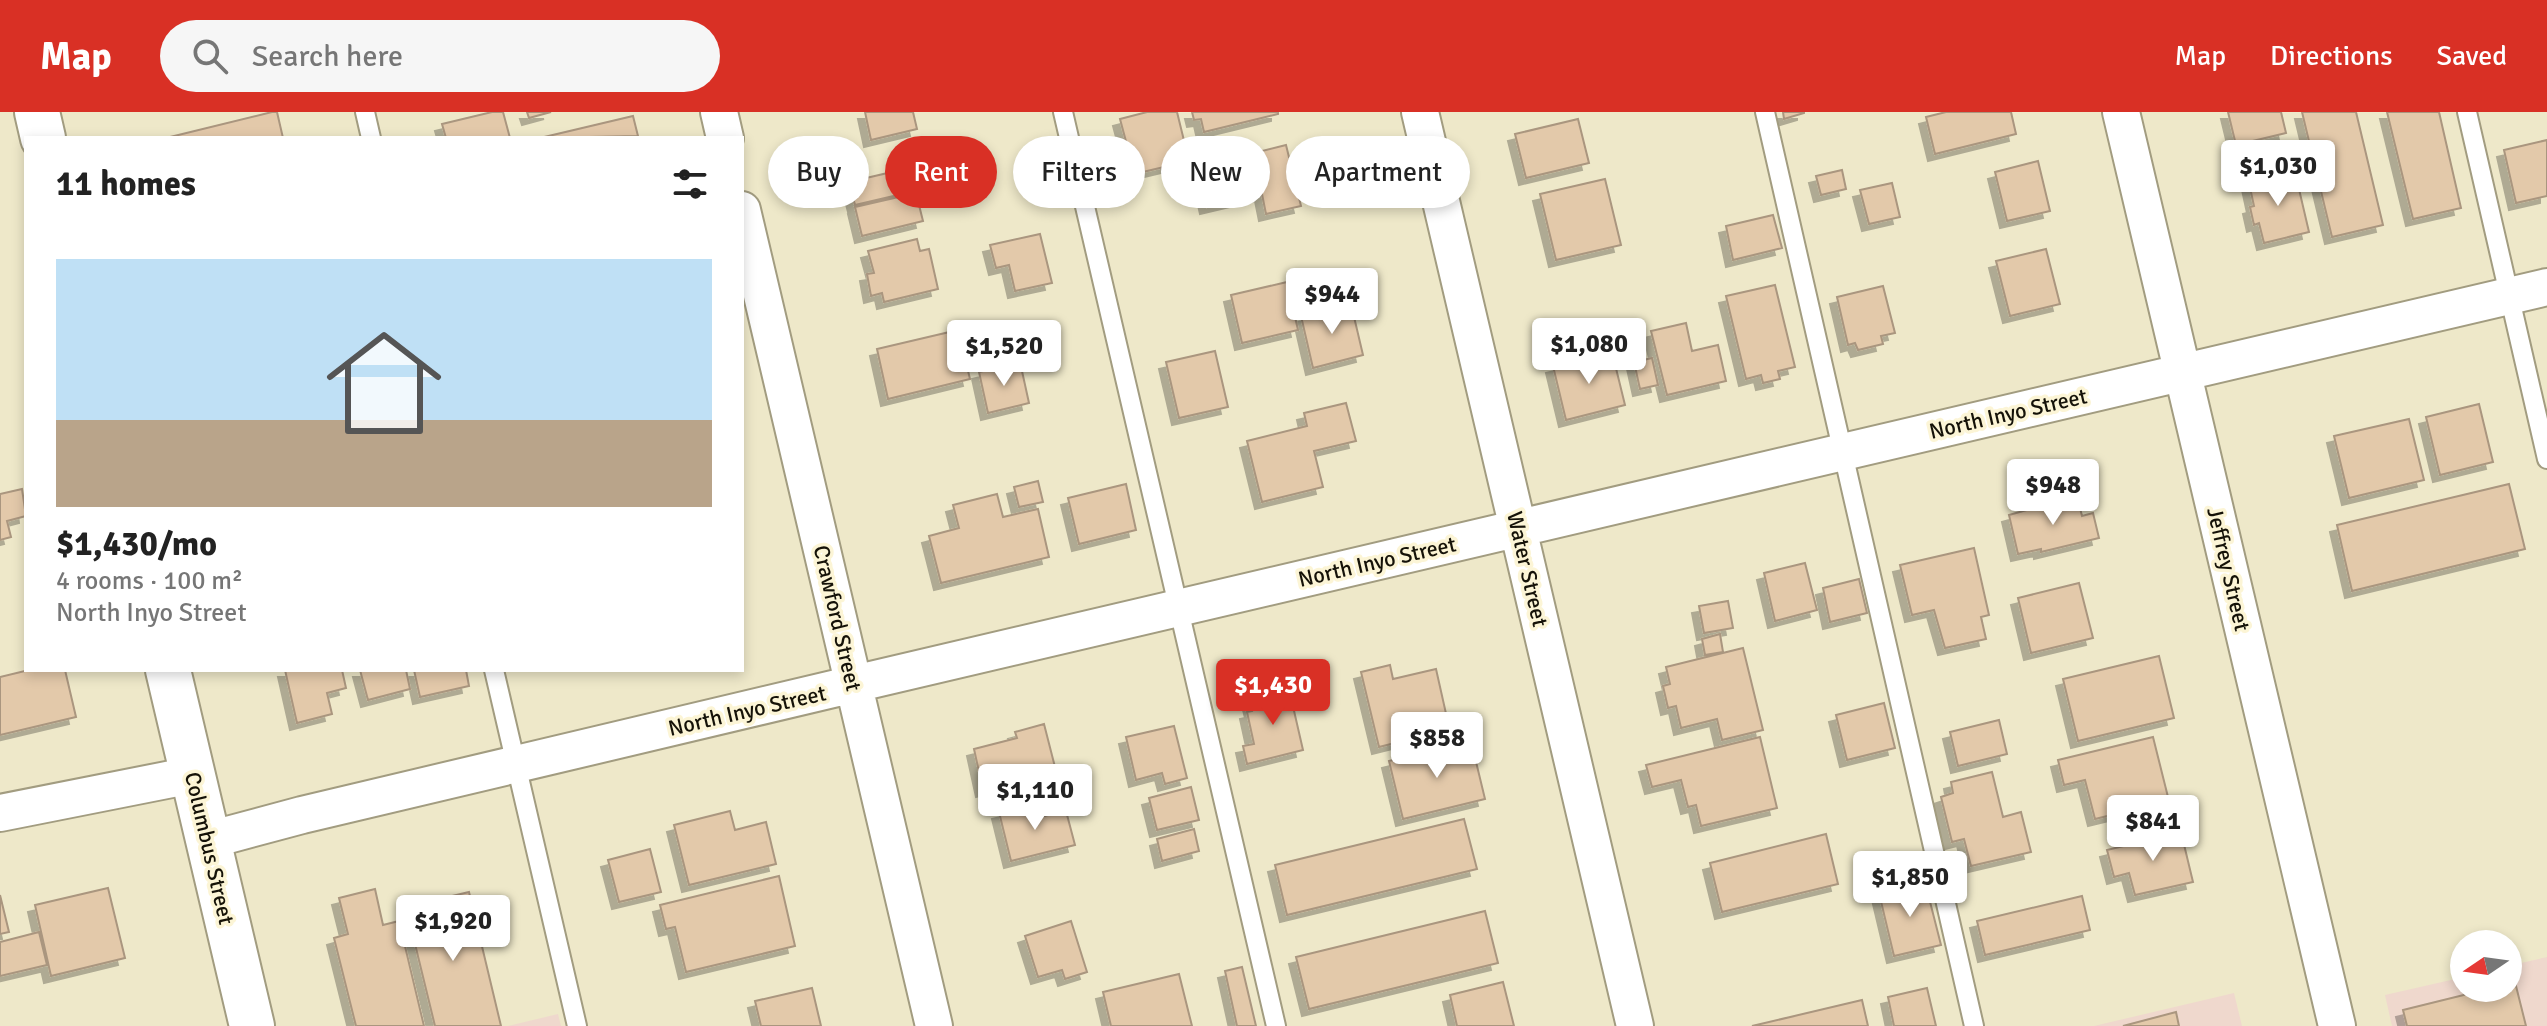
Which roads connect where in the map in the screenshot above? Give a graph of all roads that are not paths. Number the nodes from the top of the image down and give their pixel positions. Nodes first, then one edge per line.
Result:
1 (37, 112) edge
2 (365, 112) edge
3 (719, 112) edge
4 (1063, 112) edge
5 (1420, 112) edge
6 (1765, 112) edge
7 (2121, 112) edge
8 (2467, 112) edge
9 (43, 136) edge
10 (371, 136) edge
11 (725, 136) edge
12 (744, 218) edge
13 (2547, 287) edge
14 (2511, 296) junction
15 (2182, 373) junction
16 (1844, 452) junction
17 (2547, 459) edge
18 (1518, 528) junction
19 (1180, 607) junction
20 (168, 672) edge
21 (494, 672) edge
22 (854, 684) junction
23 (516, 764) junction
24 (192, 775) junction
25 (0, 813) edge
26 (209, 840) junction
27 (252, 1026) edge
28 (577, 1026) edge
29 (934, 1026) edge
30 (1276, 1026) edge
31 (1635, 1026) edge
32 (1974, 1026) edge
33 (2337, 1026) edge

1 - 9 main road
2 - 10 lane
3 - 11 street
4 - 19 lane
5 - 18 street, Water Street
6 - 16 lane
7 - 15 street, Jeffrey Street
8 - 14 lane
12 - 22 street, Crawford Street
13 - 14 street, North Inyo Street
14 - 15 street, North Inyo Street
14 - 17 lane
15 - 16 street, North Inyo Street
15 - 33 street, Jeffrey Street
16 - 18 street, North Inyo Street
16 - 32 lane
18 - 19 street, North Inyo Street
18 - 31 street, Water Street
19 - 22 street, North Inyo Street
19 - 30 lane
20 - 24 main road, Columbus Street
21 - 23 lane
22 - 23 street, North Inyo Street
22 - 29 street, Crawford Street
23 - 26 street, North Inyo Street
23 - 28 lane
24 - 25 street
24 - 26 main road, Columbus Street
26 - 27 main road, Columbus Street

